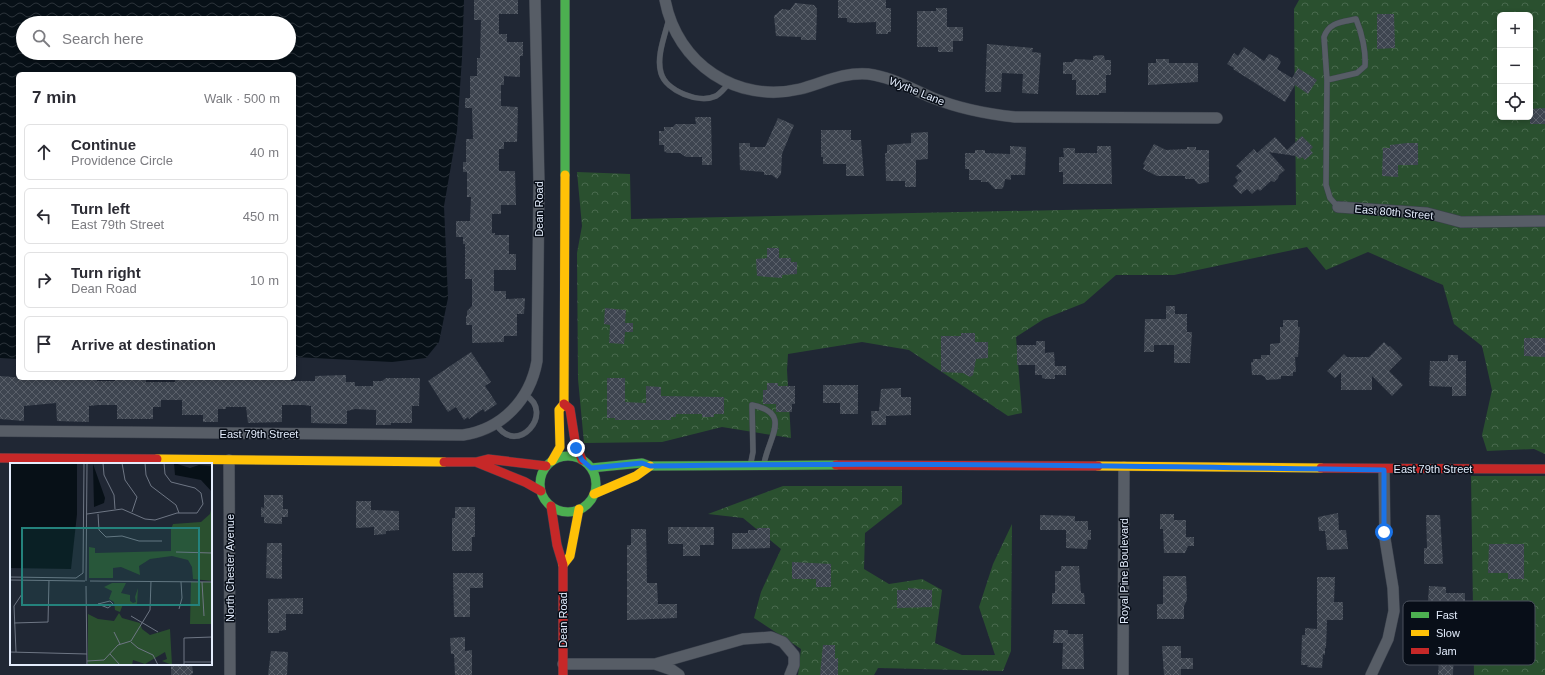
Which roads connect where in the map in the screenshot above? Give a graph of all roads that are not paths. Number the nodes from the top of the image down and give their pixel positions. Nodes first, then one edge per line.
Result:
1 (536, 0) edge
2 (565, 0) edge
3 (665, 0) edge
4 (669, 18) junction
5 (1327, 80) junction
6 (729, 84) junction
7 (1217, 118) dead end
8 (1338, 207) joint
9 (1545, 221) edge
10 (525, 395) junction
11 (564, 404) junction
12 (512, 411) joint
13 (496, 424) junction
14 (0, 432) edge
15 (0, 458) edge
16 (230, 460) junction
17 (582, 460) junction
18 (476, 462) junction
19 (549, 463) junction
20 (751, 464) junction
21 (764, 465) junction
22 (650, 466) junction
23 (1124, 467) junction
24 (591, 468) junction
25 (1384, 470) junction
26 (1545, 470) edge
27 (541, 491) junction
28 (594, 494) junction
29 (551, 506) junction
30 (579, 509) junction
31 (563, 565) junction
32 (655, 664) junction
33 (563, 670) edge
34 (230, 675) edge
35 (679, 675) edge
36 (790, 675) edge
37 (1123, 675) edge
38 (1372, 675) edge

1 - 10 street, Dean Road
2 - 11 street
3 - 4 street, Wythe Lane
4 - 6 street, Wythe Lane
4 - 6 lane
5 - 5 lane
5 - 8 lane
6 - 7 street, Wythe Lane
8 - 9 street, East 80th Street
10 - 12 street, Dean Road
10 - 13 lane
11 - 17 street
11 - 19 street
12 - 13 street, East 79th Street
13 - 14 street, East 79th Street
15 - 16 street
16 - 18 street
16 - 34 street, North Chester Avenue
17 - 19 street
17 - 24 street
18 - 19 street
18 - 27 street
19 - 27 street
20 - 21 street, East 79th Street
20 - 21 lane
20 - 22 street, East 79th Street
21 - 23 street, East 79th Street
22 - 24 street, East 79th Street
22 - 28 street
23 - 25 street, East 79th Street
23 - 37 street, Royal Pine Boulevard
24 - 28 street
25 - 26 street, East 79th Street
25 - 38 street
27 - 29 street
28 - 30 street
29 - 30 street
29 - 31 street, Dean Road
30 - 31 street, Dean Road
31 - 33 street, Dean Road
32 - 33 street
32 - 35 street
32 - 36 street

